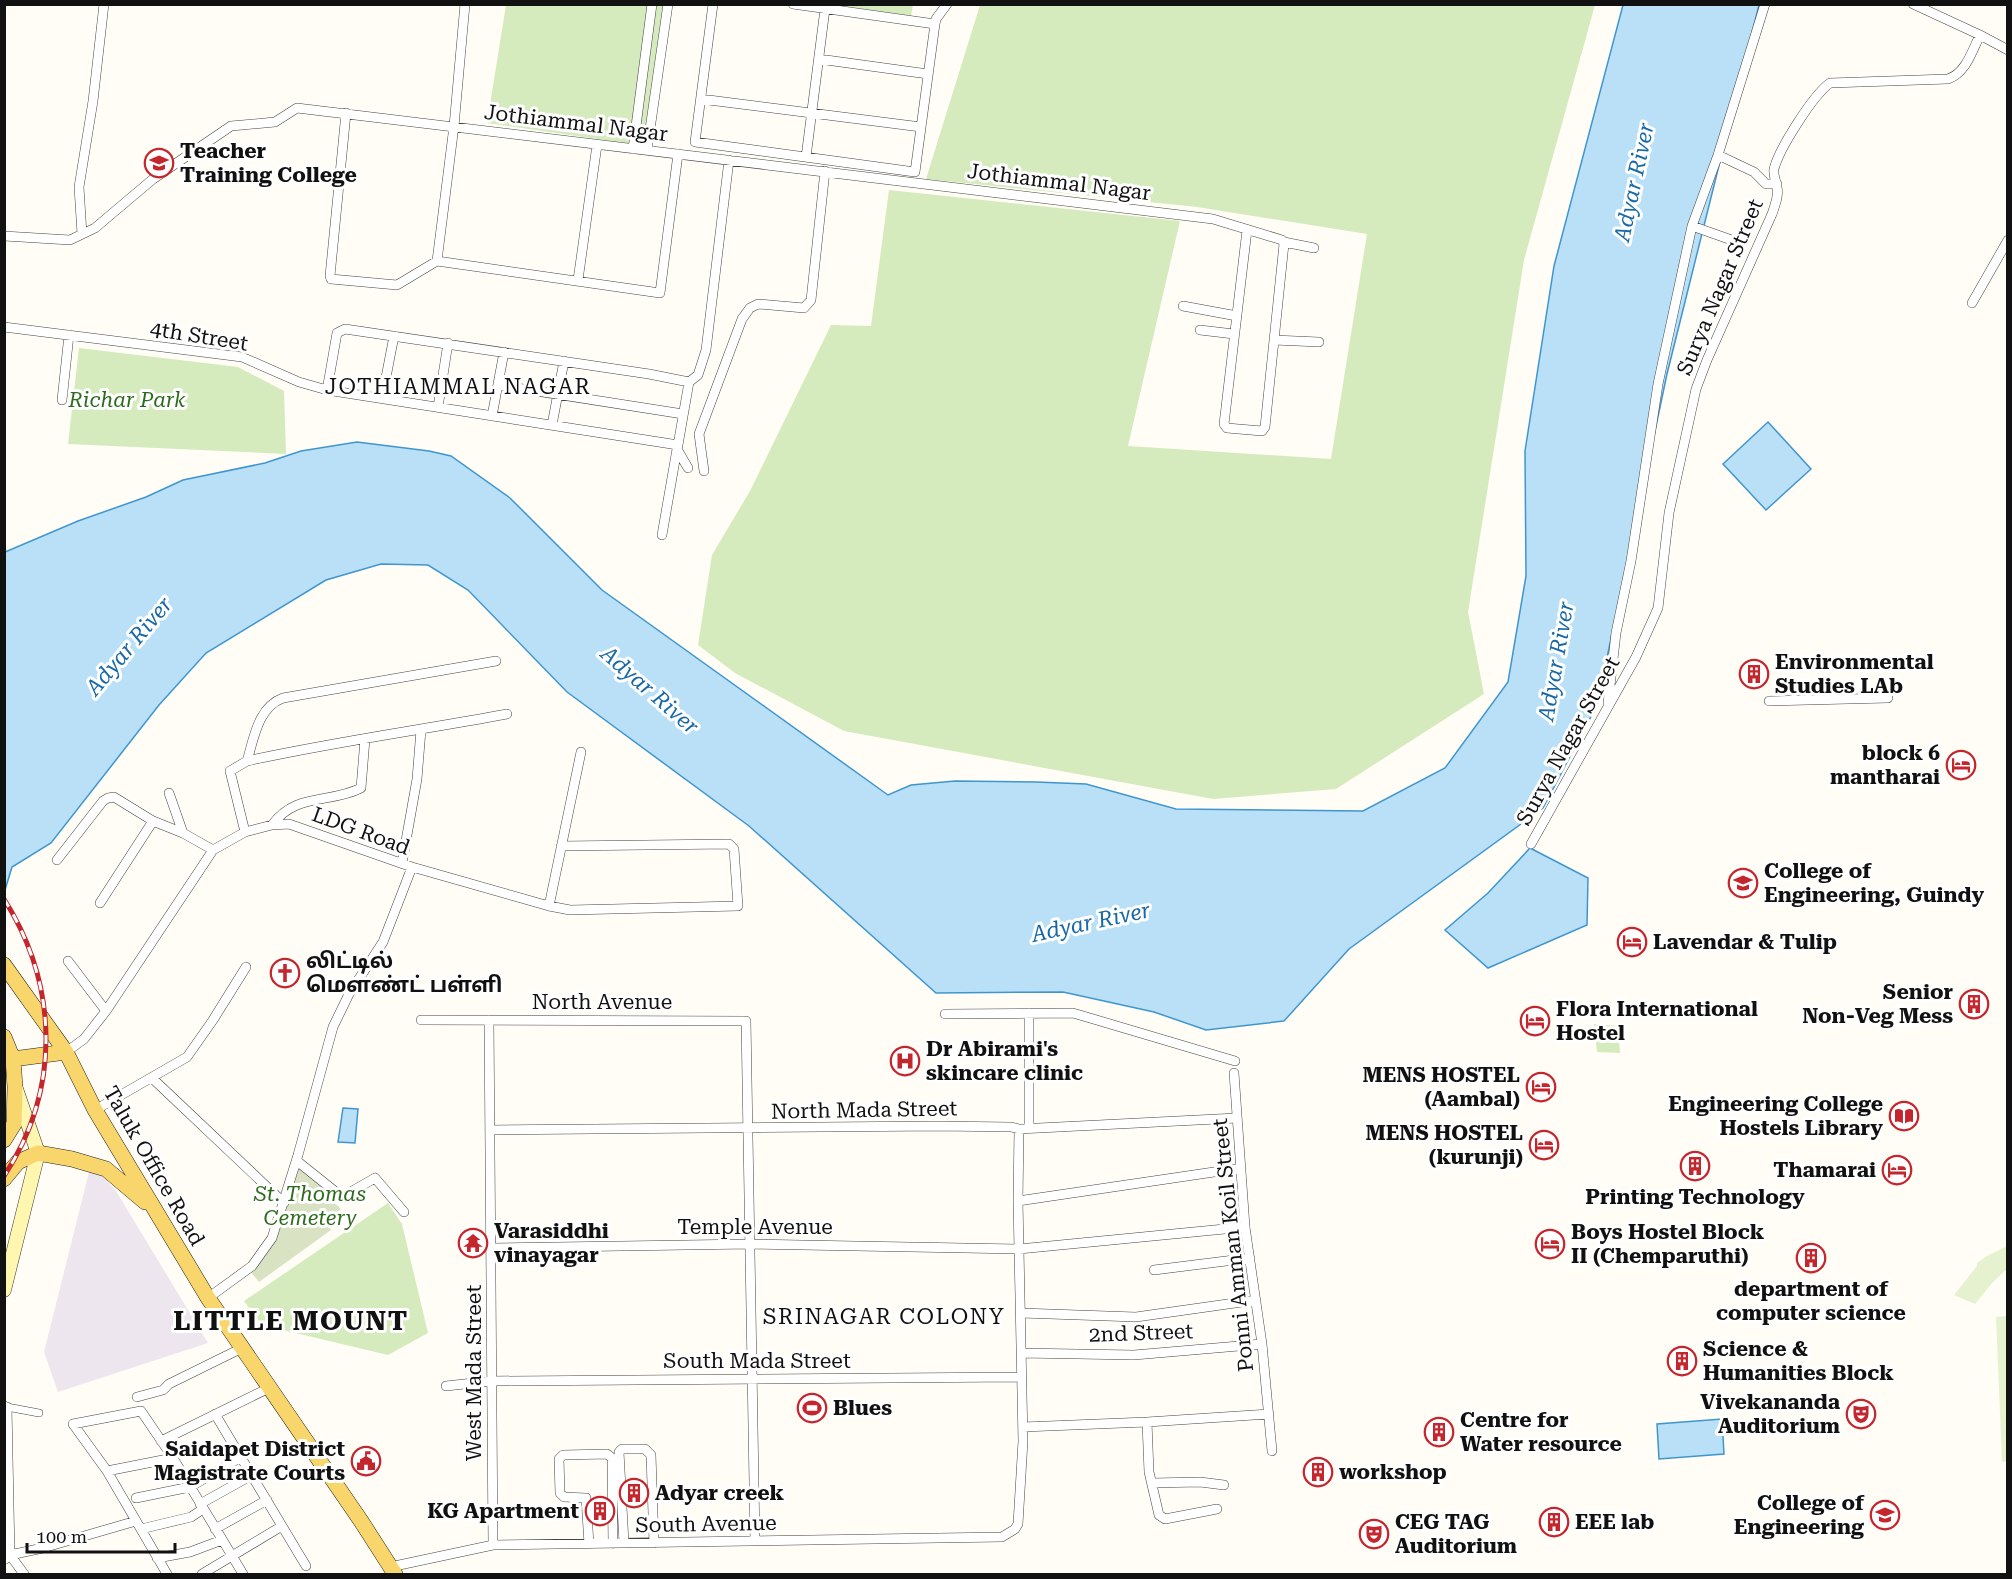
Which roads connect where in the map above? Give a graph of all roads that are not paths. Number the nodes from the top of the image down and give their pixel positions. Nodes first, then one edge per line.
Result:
1 (104, 4) edge
2 (465, 4) edge
3 (652, 4) edge
4 (668, 4) edge
5 (713, 4) edge
6 (793, 4) edge
7 (947, 4) edge
8 (1765, 4) edge
9 (1913, 4) edge
10 (825, 9) junction
11 (935, 24) junction
12 (1980, 35) junction
13 (2007, 51) edge
14 (819, 58) junction
15 (928, 74) junction
16 (701, 99) junction
17 (346, 113) junction
18 (812, 114) junction
19 (454, 126) junction
20 (921, 127) junction
21 (597, 145) junction
22 (633, 149) junction
23 (647, 150) junction
24 (678, 154) junction
25 (1718, 155) junction
26 (806, 157) junction
27 (729, 160) junction
28 (825, 171) junction
29 (1777, 184) junction
30 (1692, 226) junction
31 (1247, 230) junction
32 (82, 234) junction
33 (4, 236) edge
34 (2007, 240) edge
35 (1284, 242) junction
36 (1740, 243) dead end
37 (1314, 248) dead end
38 (437, 261) junction
39 (578, 280) junction
40 (1972, 303) dead end
41 (1183, 306) dead end
42 (1237, 316) junction
43 (4, 327) edge
44 (1200, 330) dead end
45 (1234, 334) junction
46 (69, 335) junction
47 (394, 336) junction
48 (1274, 340) junction
49 (1319, 342) dead end
50 (448, 343) junction
51 (504, 352) junction
52 (564, 361) junction
53 (689, 382) junction
54 (498, 386) junction
55 (327, 390) junction
56 (557, 396) junction
57 (382, 398) junction
58 (62, 400) dead end
59 (438, 407) junction
60 (683, 414) junction
61 (492, 416) junction
62 (552, 425) junction
63 (677, 447) junction
64 (688, 468) dead end
65 (704, 471) dead end
66 (662, 535) dead end
67 (496, 661) dead end
68 (1888, 698) dead end
69 (1768, 701) dead end
70 (1608, 708) junction
71 (507, 714) dead end
72 (421, 730) junction
73 (364, 739) junction
74 (580, 752) dead end
75 (248, 761) junction
76 (169, 793) dead end
77 (153, 821) junction
78 (272, 825) junction
79 (245, 832) junction
80 (183, 833) junction
81 (1531, 844) dead end
82 (561, 846) junction
83 (213, 850) junction
84 (57, 860) dead end
85 (402, 863) junction
86 (412, 867) junction
87 (100, 903) dead end
88 (549, 906) junction
89 (68, 961) dead end
90 (4, 965) edge
91 (246, 967) dead end
92 (106, 1011) junction
93 (1029, 1013) junction
94 (945, 1014) dead end
95 (421, 1020) dead end
96 (489, 1020) junction
97 (4, 1037) edge
98 (66, 1052) junction
99 (14, 1059) junction
100 (1234, 1061) dead end
101 (1234, 1073) dead end
102 (152, 1078) junction
103 (15, 1087) junction
104 (95, 1110) junction
105 (1237, 1118) junction
106 (748, 1129) junction
107 (1019, 1129) junction
108 (1029, 1129) junction
109 (490, 1130) junction
110 (4, 1140) edge
111 (38, 1153) junction
112 (297, 1161) junction
113 (1241, 1168) junction
114 (4, 1179) edge
115 (1018, 1201) junction
116 (284, 1203) junction
117 (154, 1210) junction
118 (404, 1212) dead end
119 (1245, 1227) junction
120 (750, 1244) junction
121 (491, 1248) junction
122 (1019, 1249) junction
123 (1250, 1258) junction
124 (1154, 1270) dead end
125 (4, 1290) edge
126 (208, 1298) junction
127 (1256, 1300) junction
128 (1021, 1313) junction
129 (1262, 1344) junction
130 (242, 1348) junction
131 (1021, 1353) junction
132 (1022, 1377) junction
133 (752, 1379) junction
134 (492, 1381) junction
135 (446, 1386) dead end
136 (269, 1388) junction
137 (137, 1397) dead end
138 (6, 1407) edge
139 (39, 1413) dead end
140 (215, 1414) junction
141 (1269, 1414) junction
142 (1147, 1422) junction
143 (1023, 1427) junction
144 (161, 1441) junction
145 (1272, 1451) dead end
146 (241, 1457) junction
147 (173, 1458) junction
148 (107, 1471) junction
149 (252, 1475) junction
150 (1152, 1483) junction
151 (1224, 1485) dead end
152 (190, 1487) junction
153 (135, 1498) dead end
154 (267, 1500) junction
155 (202, 1507) junction
156 (1217, 1509) dead end
157 (138, 1525) junction
158 (282, 1526) junction
159 (215, 1529) junction
160 (222, 1540) junction
161 (754, 1541) junction
162 (624, 1543) junction
163 (654, 1543) junction
164 (589, 1544) junction
165 (613, 1544) junction
166 (493, 1545) junction
167 (231, 1555) junction
168 (6, 1556) edge
169 (157, 1558) junction
170 (306, 1566) dead end
171 (393, 1571) edge
172 (24, 1575) edge
173 (167, 1575) edge
174 (202, 1575) edge
175 (243, 1575) edge

1 - 32 street
2 - 19 street
3 - 22 street
4 - 23 street
5 - 16 street
6 - 10 street
7 - 11 street
8 - 25 street
9 - 12 street
10 - 11 street
10 - 14 street
11 - 15 street
12 - 13 street
12 - 29 street, Surya Nagar Street
14 - 15 street
14 - 18 street
15 - 20 street
16 - 18 street
16 - 26 street
17 - 19 street, Jothiammal Nagar
17 - 32 street, Jothiammal Nagar
17 - 38 street
18 - 20 street
18 - 26 street
19 - 21 street, Jothiammal Nagar
19 - 38 street
20 - 26 street
21 - 22 street, Jothiammal Nagar
21 - 39 street
22 - 23 street, Jothiammal Nagar
23 - 24 street, Jothiammal Nagar
24 - 27 street, Jothiammal Nagar
24 - 39 street
25 - 29 street
25 - 30 street
27 - 28 street, Jothiammal Nagar
27 - 53 street
28 - 31 street, Jothiammal Nagar
28 - 65 street
29 - 70 street, Surya Nagar Street
30 - 36 street
30 - 70 street
31 - 35 street, Jothiammal Nagar
31 - 42 street
32 - 33 street, Jothiammal Nagar
34 - 40 street
35 - 37 street, Jothiammal Nagar
35 - 48 street
38 - 39 street
41 - 42 street
42 - 45 street
43 - 46 street, 4th Street
44 - 45 street
45 - 48 street
46 - 55 street, 4th Street
46 - 58 street
47 - 50 street
47 - 55 street
47 - 57 street
48 - 49 street
50 - 51 street
50 - 59 street
51 - 52 street
51 - 54 street
52 - 53 street
52 - 56 street
53 - 60 street
54 - 56 street
54 - 61 street
55 - 57 street, 4th Street
56 - 60 street
56 - 62 street
57 - 59 street, 4th Street
59 - 61 street, 4th Street
60 - 63 street
61 - 62 street, 4th Street
62 - 63 street, 4th Street
63 - 64 street
63 - 66 street
67 - 75 street
68 - 69 street
70 - 81 street, Surya Nagar Street
71 - 72 street
72 - 73 street
72 - 85 street
73 - 75 street
73 - 78 street
74 - 82 street
75 - 79 street
76 - 80 street
77 - 80 street
77 - 84 street
77 - 87 street
78 - 79 street, LDG Road
78 - 85 street, LDG Road
79 - 83 street, LDG Road
80 - 83 street
82 - 88 street
82 - 88 street
83 - 92 street, LDG Road
85 - 86 street, LDG Road
86 - 88 street
86 - 112 street, LDG Road
89 - 92 street
90 - 98 main road, Taluk Office Road
91 - 102 street
92 - 98 street, LDG Road
93 - 94 street
93 - 100 street
93 - 108 street
95 - 96 street, North Avenue
96 - 106 street, North Avenue
96 - 109 street, West Mada Street
97 - 99 main road
98 - 99 main road
98 - 104 main road, Taluk Office Road
99 - 103 main road
101 - 105 street, Ponni Amman Koil Street
102 - 104 street
102 - 116 street
103 - 110 main road
103 - 111 main road
104 - 117 main road, Taluk Office Road
105 - 108 street, North Mada Street
105 - 113 street, Ponni Amman Koil Street
106 - 107 street, North Mada Street
106 - 109 street, North Mada Street
106 - 120 street
107 - 108 street, North Mada Street
107 - 115 street
109 - 121 street, West Mada Street
111 - 114 main road
111 - 117 main road
111 - 125 main road
112 - 116 street, LDG Road
112 - 118 street
113 - 115 street
113 - 119 street, Ponni Amman Koil Street
115 - 122 street
116 - 126 street, LDG Road
117 - 126 main road, Taluk Office Road
119 - 122 street, Temple Avenue
119 - 123 street, Ponni Amman Koil Street
120 - 121 street, Temple Avenue
120 - 122 street, Temple Avenue
120 - 133 street
121 - 134 street, West Mada Street
122 - 128 street
123 - 124 street
123 - 127 street, Ponni Amman Koil Street
126 - 130 main road, Taluk Office Road
127 - 128 street
127 - 129 street, Ponni Amman Koil Street
128 - 131 street
129 - 131 street, 2nd Street
129 - 141 street, Ponni Amman Koil Street
130 - 136 main road, Taluk Office Road
130 - 137 street
131 - 132 street
132 - 133 street, South Mada Street
132 - 143 street
133 - 134 street, South Mada Street
133 - 161 street
134 - 135 street, South Mada Street
134 - 166 street, West Mada Street
136 - 140 street
136 - 171 main road, Taluk Office Road
138 - 139 street
138 - 168 street
140 - 144 street
140 - 146 street
141 - 142 street
141 - 145 street, Ponni Amman Koil Street
142 - 143 street
142 - 150 street
143 - 161 street, South Avenue
144 - 147 street
144 - 148 street
146 - 149 street
146 - 152 street
147 - 148 street
147 - 152 street
148 - 157 street
149 - 154 street
149 - 155 street
150 - 151 street
150 - 156 street
152 - 153 street
152 - 155 street
154 - 158 street
154 - 159 street
155 - 157 street
155 - 159 street
157 - 168 street
157 - 169 street
158 - 167 street
158 - 170 street
159 - 160 street
160 - 167 street
160 - 169 street
161 - 163 street, South Avenue
162 - 163 street, South Avenue
162 - 163 street
162 - 165 street, South Avenue
164 - 165 street, South Avenue
164 - 165 street
164 - 166 street, South Avenue
166 - 171 street, South Avenue
167 - 174 street
167 - 175 street
168 - 172 street
169 - 173 street

